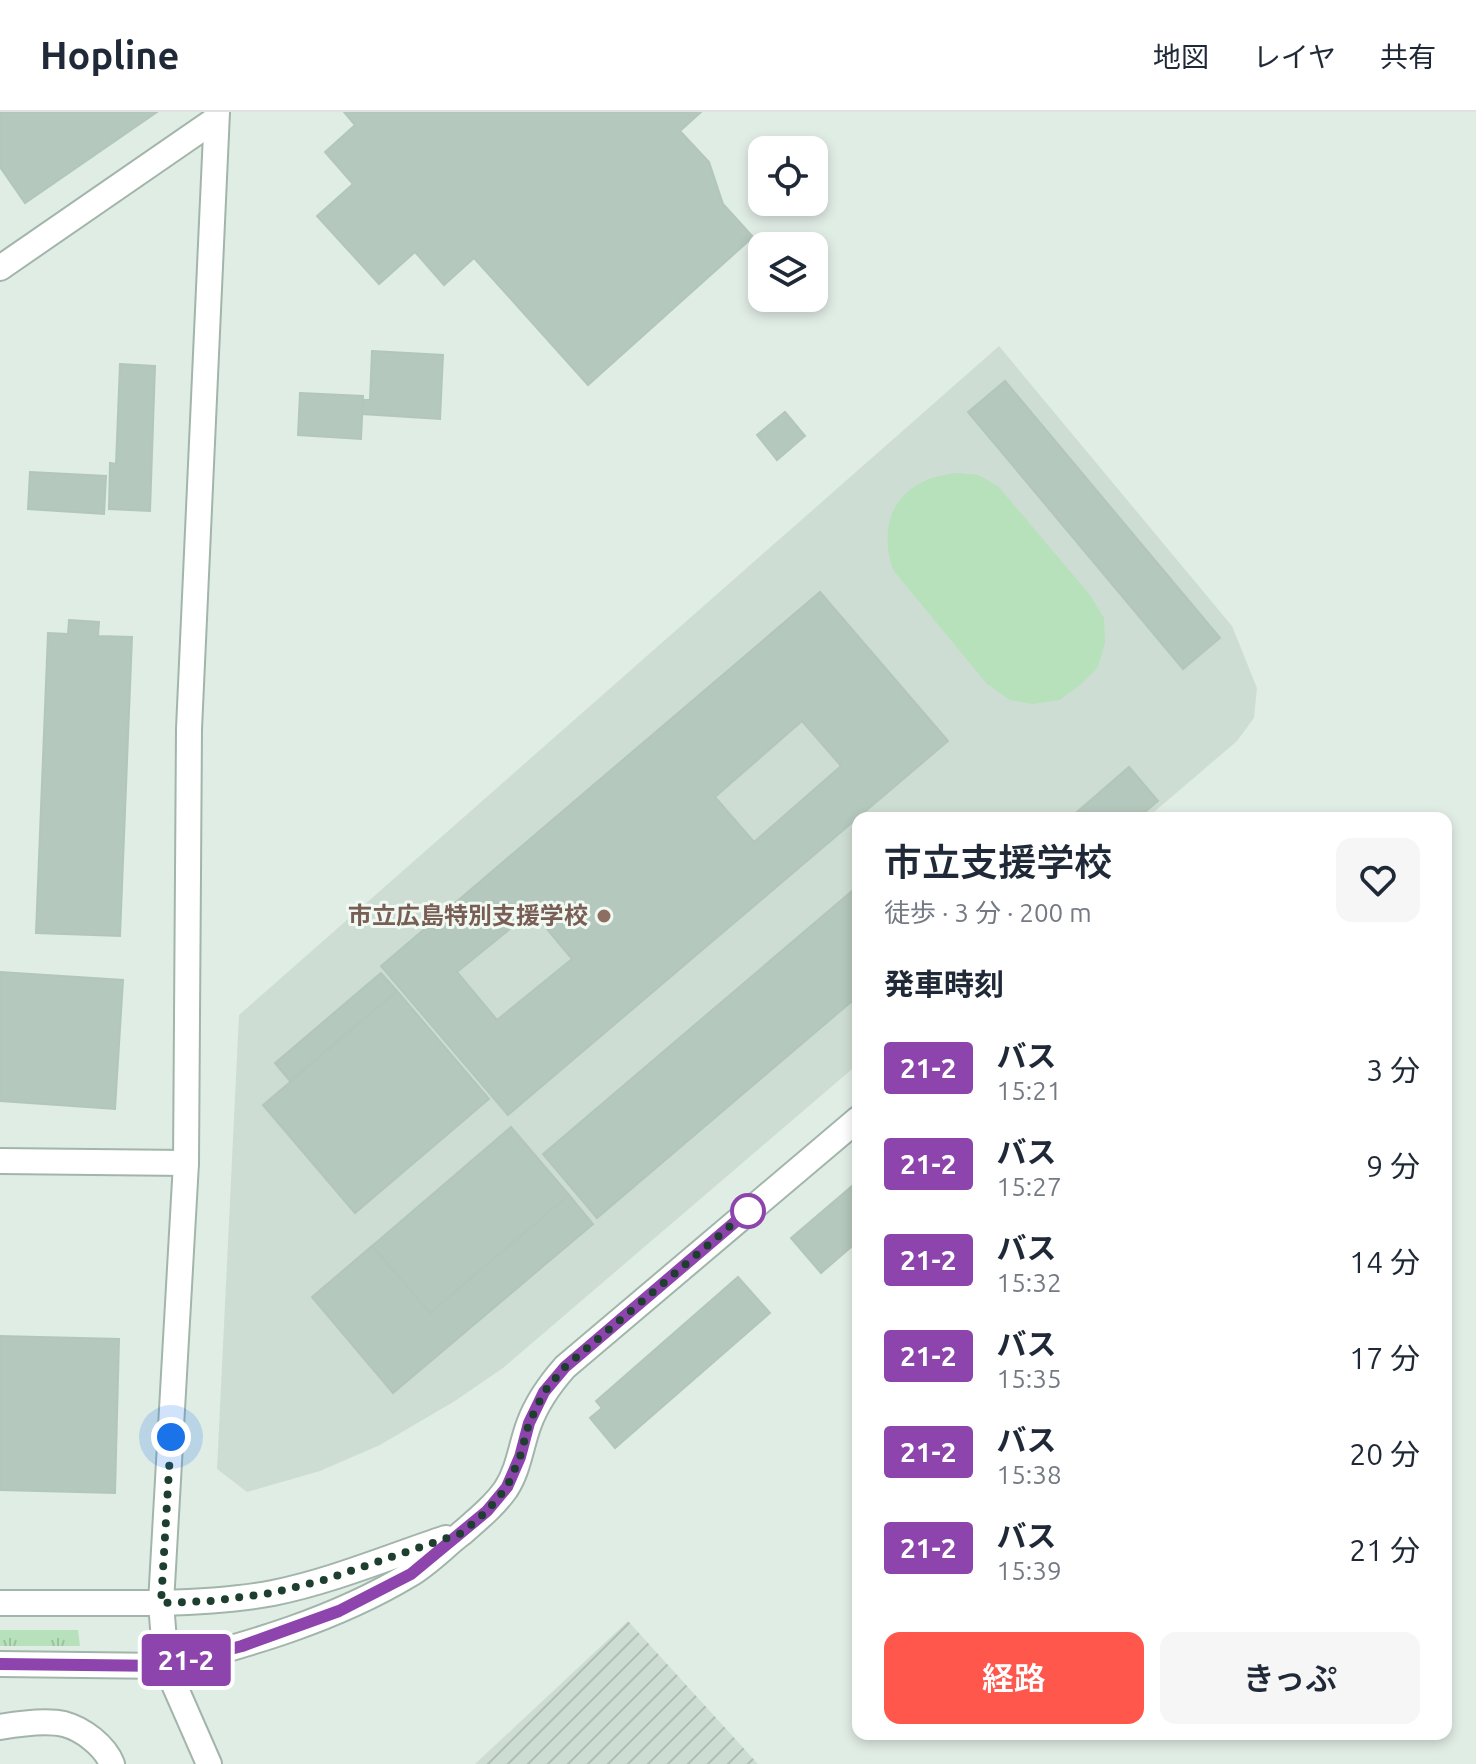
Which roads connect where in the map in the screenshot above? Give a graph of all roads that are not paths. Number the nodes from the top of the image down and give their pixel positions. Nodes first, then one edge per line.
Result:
1 (217, 116) edge
2 (4, 256) edge
3 (852, 1124) edge
4 (0, 1161) edge
5 (186, 1163) junction
6 (462, 1533) junction
7 (0, 1603) edge
8 (161, 1603) junction
9 (0, 1664) edge
10 (166, 1666) junction
11 (0, 1727) edge
12 (112, 1764) edge
13 (209, 1764) edge

1 - 2 street
1 - 5 street
3 - 6 street
4 - 5 street
5 - 8 street
6 - 8 street
6 - 10 street
7 - 8 street
8 - 10 street
9 - 10 street
10 - 13 street
11 - 12 street

